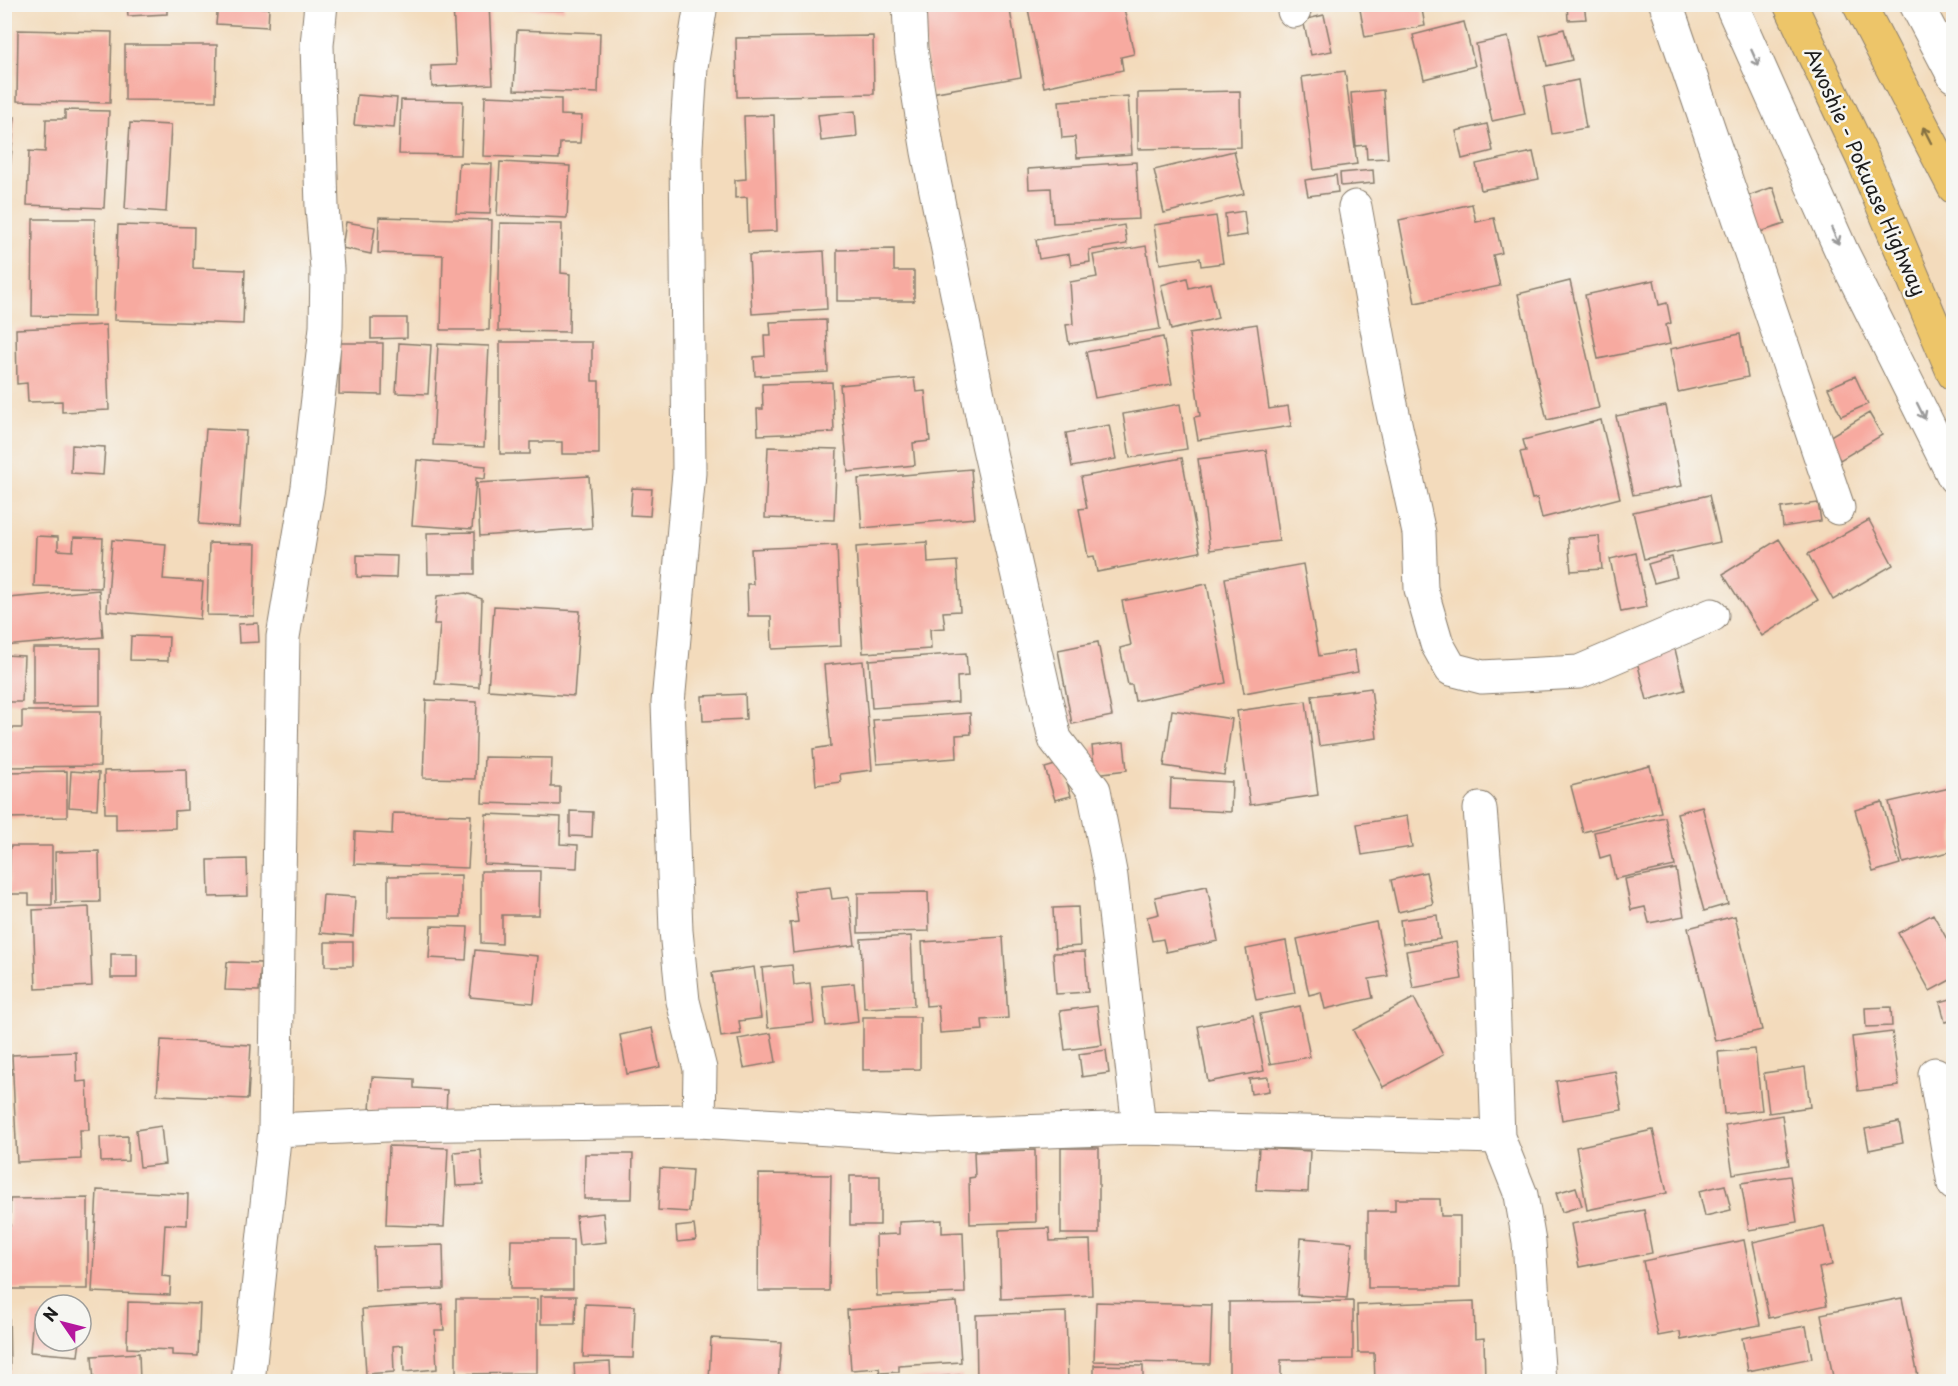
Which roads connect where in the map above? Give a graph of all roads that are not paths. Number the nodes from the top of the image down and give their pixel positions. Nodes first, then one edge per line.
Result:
1 (321, 4) edge
2 (701, 4) edge
3 (909, 4) edge
4 (1666, 4) edge
5 (1731, 4) edge
6 (1790, 4) edge
7 (1859, 4) edge
8 (1916, 4) edge
9 (1953, 76) edge
10 (1953, 187) edge
11 (1355, 207) dead end
12 (1953, 374) edge
13 (1953, 477) edge
14 (1838, 508) dead end
15 (1712, 615) dead end
16 (1480, 809) dead end
17 (1935, 1074) dead end
18 (699, 1121) junction
19 (1139, 1128) junction
20 (275, 1130) junction
21 (1498, 1137) junction
22 (1953, 1184) edge
23 (248, 1382) edge
24 (1539, 1382) edge

1 - 20 street
2 - 18 street
3 - 19 street
4 - 14 street
5 -> 13 street
6 - 12 main road, Awoshie - Pokuase Highway
10 -> 7 main road
8 - 9 street
11 - 15 street
16 - 21 street
17 - 22 street
18 - 19 street
18 - 20 street
19 - 21 street
20 - 23 street
21 - 24 street

